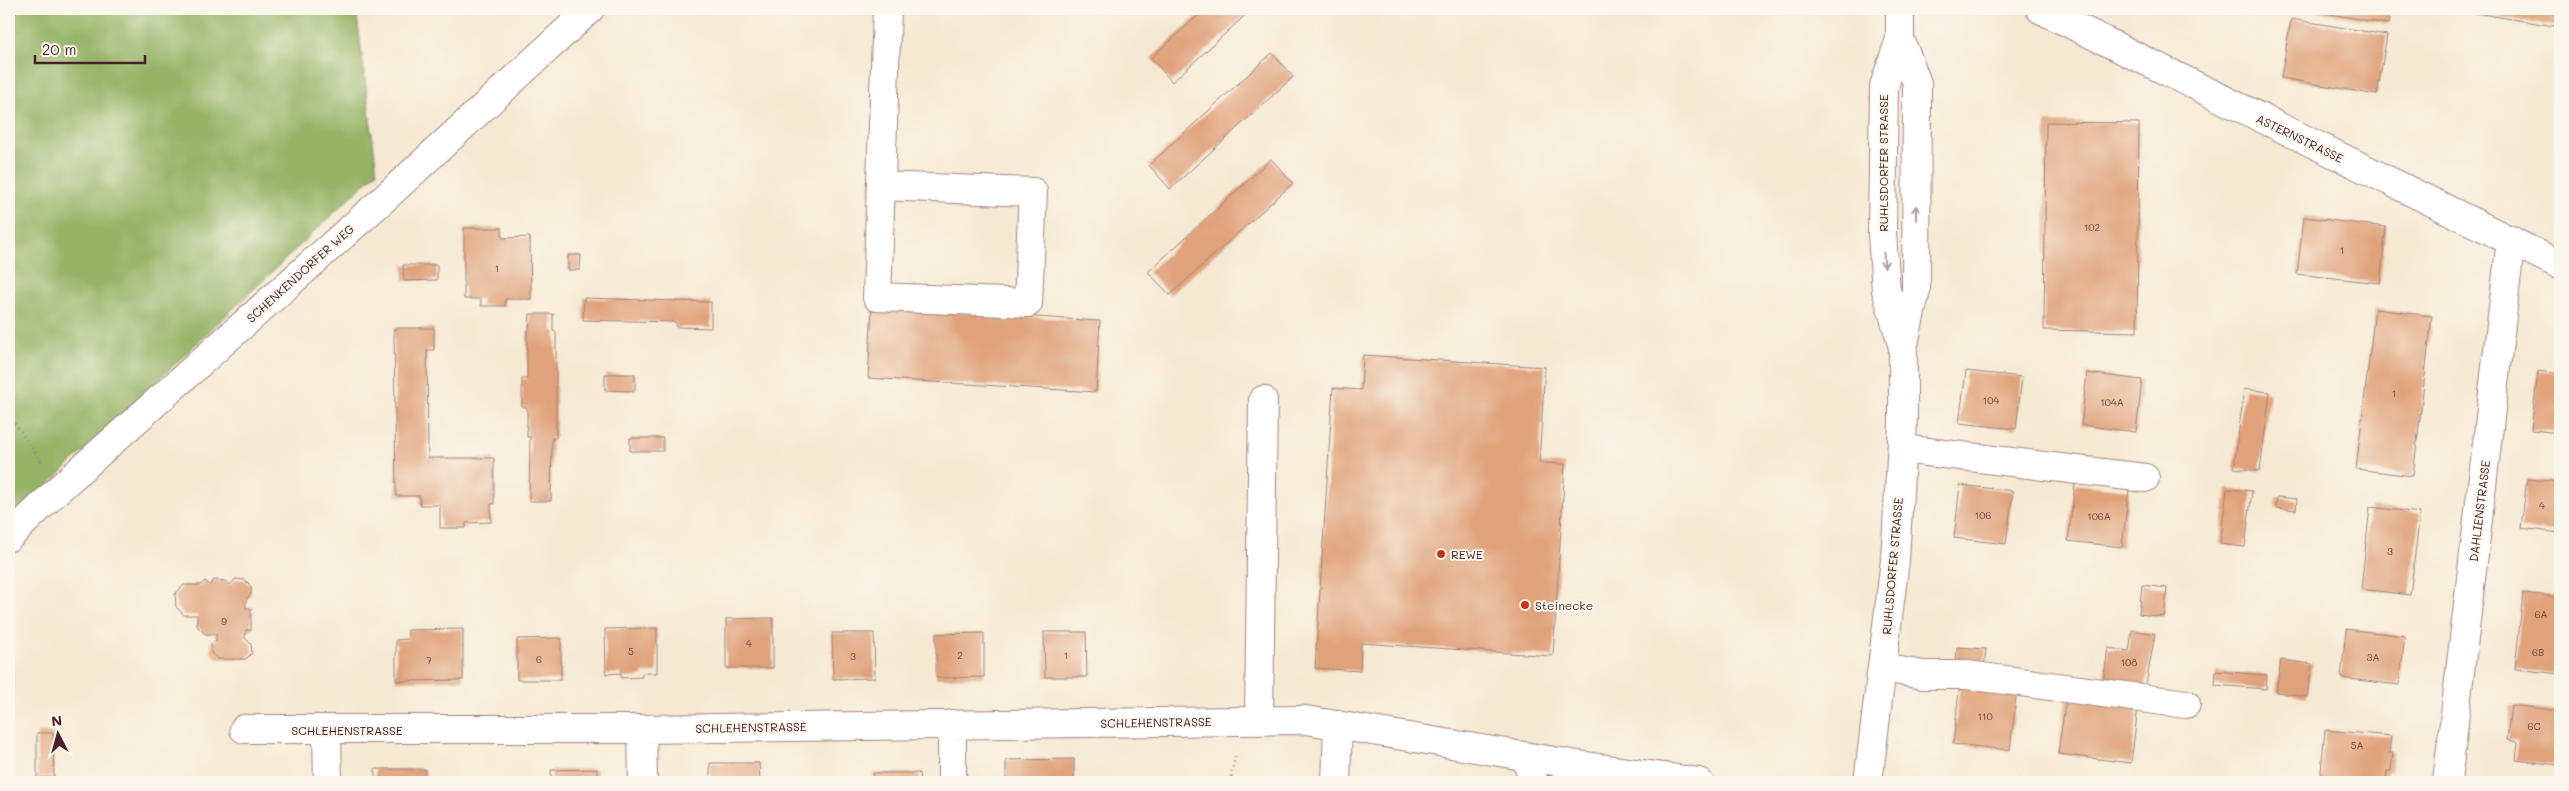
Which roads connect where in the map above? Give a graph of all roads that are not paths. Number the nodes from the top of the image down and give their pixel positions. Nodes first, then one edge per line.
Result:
1 (590, 9) edge
2 (887, 9) edge
3 (1900, 9) edge
4 (2040, 9) edge
5 (881, 186) junction
6 (2511, 240) junction
7 (2560, 265) edge
8 (1263, 400) dead end
9 (1902, 449) junction
10 (2145, 478) dead end
11 (9, 537) edge
12 (1882, 668) junction
13 (2186, 704) dead end
14 (1259, 720) junction
15 (952, 724) junction
16 (1338, 725) junction
17 (642, 729) junction
18 (244, 730) dead end
19 (327, 730) junction
20 (1525, 756) junction
21 (1568, 773) edge
22 (328, 782) edge
23 (643, 782) edge
24 (952, 782) edge
25 (1336, 782) edge
26 (1534, 782) edge
27 (1699, 782) edge
28 (1868, 782) edge
29 (2447, 782) edge

1 - 11 street, SCHENKENDORFER WEG
2 - 5 street
3 - 9 street, RUHLSDORFER STRASSE
4 - 6 street, ASTERNSTRASSE
5 - 5 street
6 - 7 street, ASTERNSTRASSE
6 - 29 street, DAHLIENSTRASSE
8 - 14 street
9 - 10 street
9 - 12 street, RUHLSDORFER STRASSE
12 - 13 street
12 - 28 street, RUHLSDORFER STRASSE
14 - 15 street, SCHLEHENSTRASSE
14 - 16 street, SCHLEHENSTRASSE
15 - 17 street, SCHLEHENSTRASSE
15 - 24 street
16 - 20 street, SCHLEHENSTRASSE
16 - 25 street
17 - 19 street, SCHLEHENSTRASSE
17 - 23 street
18 - 19 street, SCHLEHENSTRASSE
19 - 22 street
20 - 21 street, SCHLEHENSTRASSE
20 - 26 street
21 - 27 street, SCHLEHENSTRASSE

